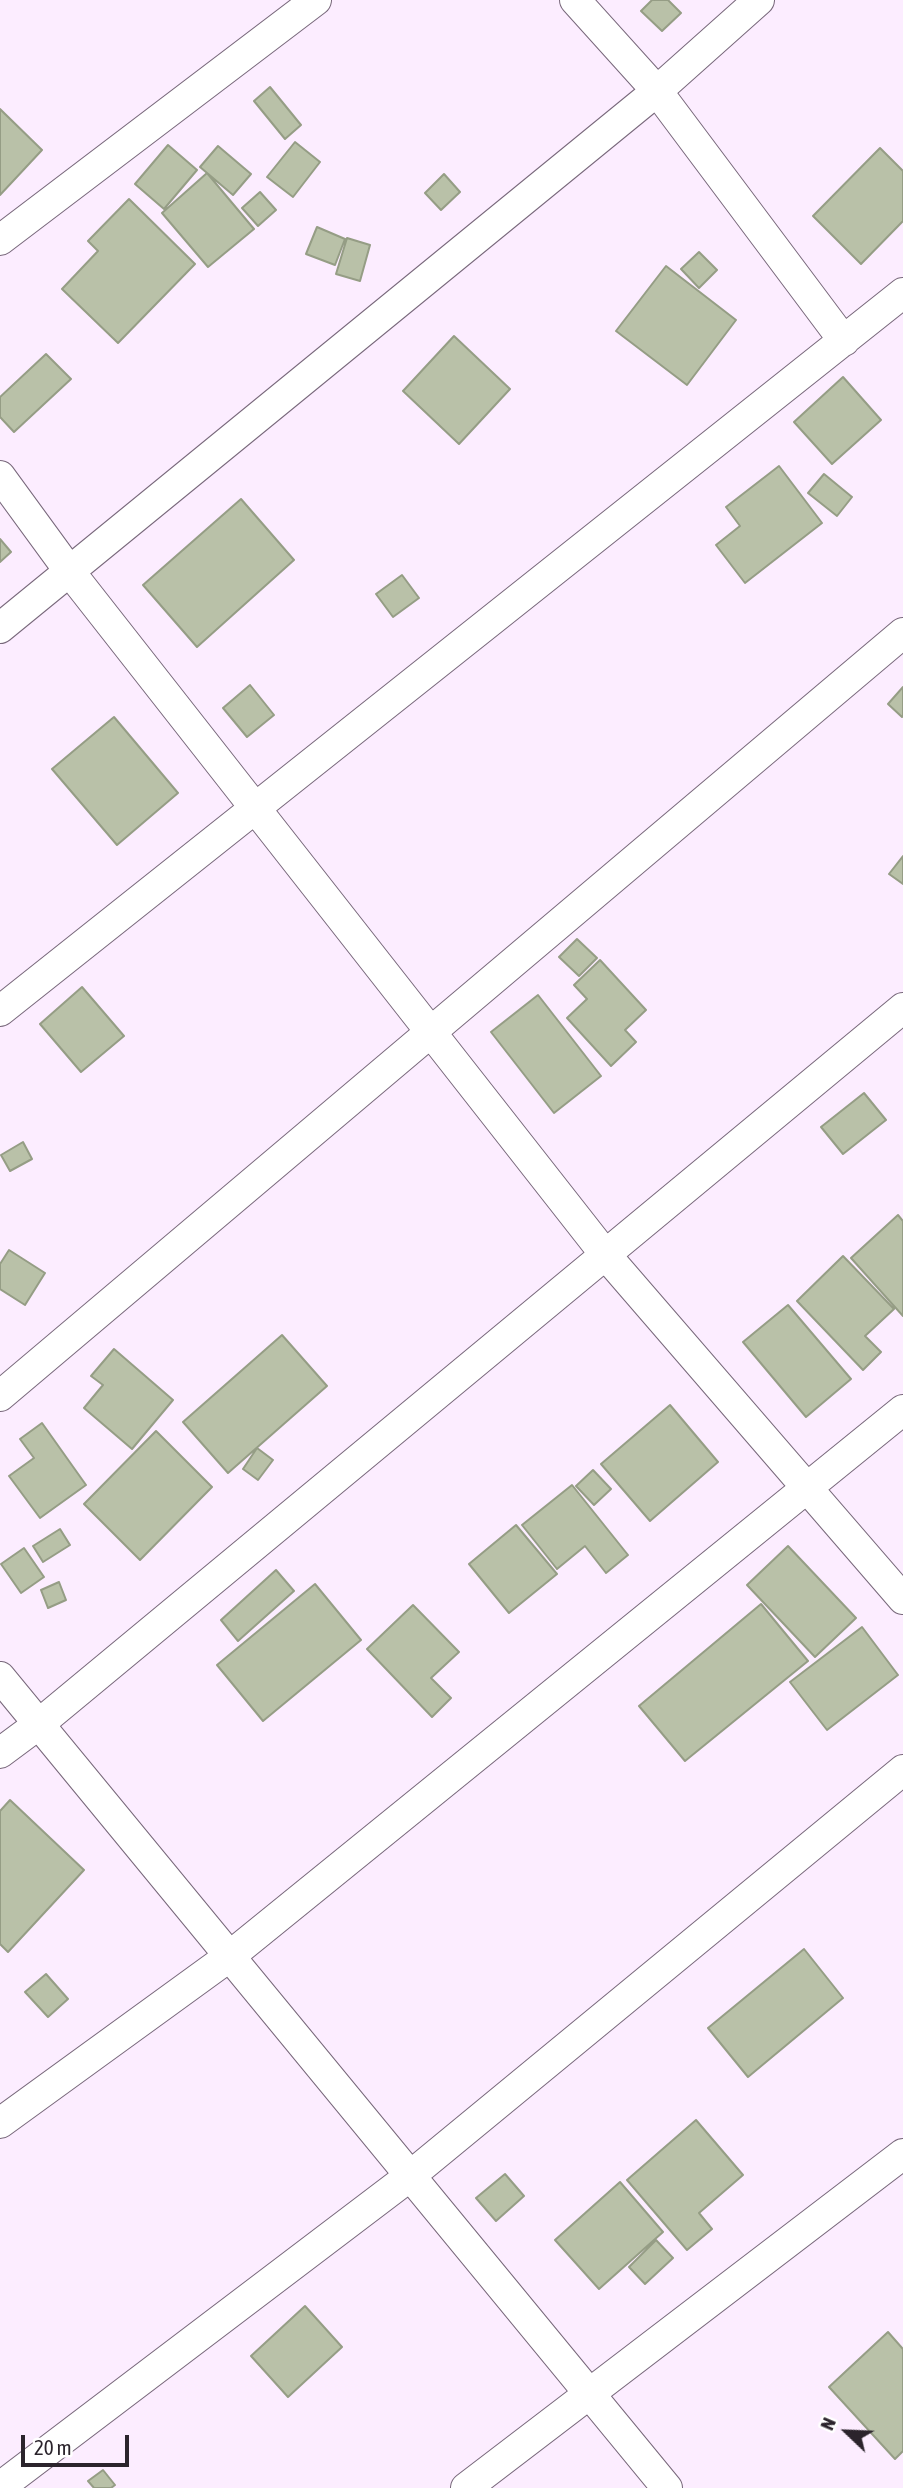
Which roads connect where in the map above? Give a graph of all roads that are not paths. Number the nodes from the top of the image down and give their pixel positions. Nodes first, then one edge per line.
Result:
1 (316, 0) edge
2 (575, 0) edge
3 (759, 0) edge
4 (657, 91) junction
5 (0, 240) edge
6 (902, 298) edge
7 (844, 341) junction
8 (0, 476) edge
9 (70, 572) junction
10 (0, 628) edge
11 (903, 633) edge
12 (256, 809) junction
13 (903, 1008) edge
14 (0, 1011) edge
15 (429, 1030) junction
16 (604, 1253) junction
17 (0, 1396) edge
18 (903, 1410) edge
19 (806, 1487) junction
20 (903, 1599) edge
21 (0, 1677) edge
22 (39, 1724) junction
23 (0, 1753) edge
24 (903, 1770) edge
25 (230, 1956) junction
26 (0, 2123) edge
27 (903, 2154) edge
28 (410, 2175) junction
29 (589, 2392) junction
30 (0, 2487) edge
31 (466, 2488) edge
32 (667, 2488) edge

1 - 5 street
2 - 4 street
3 - 4 street
4 - 7 street
4 - 9 street
6 - 7 street
7 - 12 street
8 - 9 street
9 - 10 street
9 - 12 street
11 - 15 street
12 - 14 street
12 - 15 street
13 - 16 street
15 - 16 street
15 - 17 street
16 - 19 street
16 - 22 street
18 - 19 street
19 - 20 street
19 - 25 street
21 - 22 street
22 - 23 street
22 - 25 street
24 - 28 street
25 - 26 street
25 - 28 street
27 - 29 street
28 - 29 street
28 - 30 street
29 - 31 street
29 - 32 street

